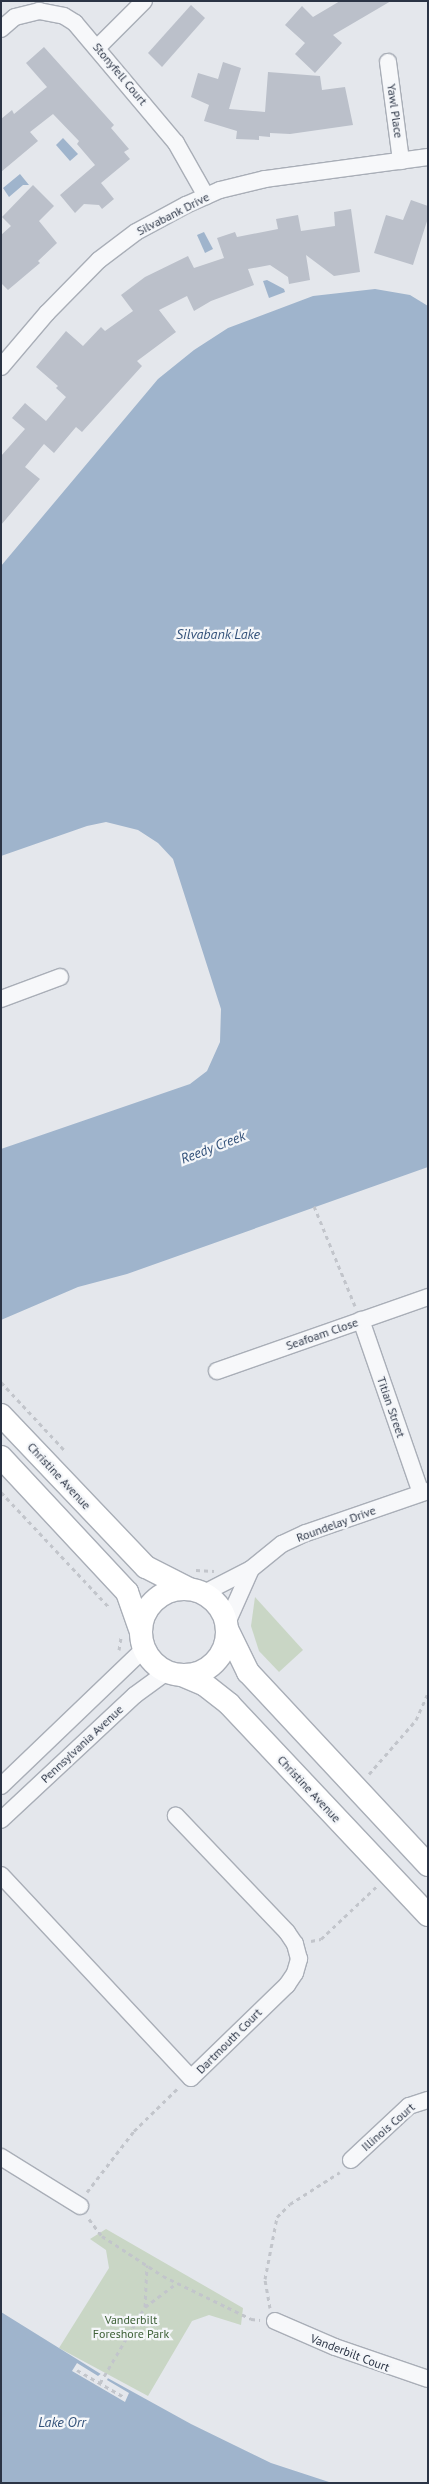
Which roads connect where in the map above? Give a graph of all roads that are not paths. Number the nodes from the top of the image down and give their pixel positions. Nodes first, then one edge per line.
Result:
1 (144, 1) edge
2 (1, 29) edge
3 (98, 47) junction
4 (388, 62) dead end
5 (428, 158) edge
6 (400, 161) junction
7 (206, 196) junction
8 (1, 367) edge
9 (60, 977) dead end
10 (1, 999) edge
11 (428, 1297) edge
12 (361, 1320) junction
13 (217, 1371) dead end
14 (1, 1414) edge
15 (1, 1457) edge
16 (424, 1492) edge
17 (250, 1569) junction
18 (194, 1584) junction
19 (228, 1627) junction
20 (135, 1637) junction
21 (174, 1674) junction
22 (1, 1786) edge
23 (176, 1816) dead end
24 (1, 1820) edge
25 (428, 1865) edge
26 (1, 1875) edge
27 (428, 1915) edge
28 (428, 2100) edge
29 (1, 2157) edge
30 (351, 2160) road end
31 (80, 2206) road end
32 (275, 2321) road end
33 (428, 2379) edge

1 - 3 street
2 - 3 street, Stonyfell Court
3 - 7 street, Stonyfell Court
4 - 6 street, Yawl Place
5 - 6 street, Silvabank Drive
6 - 7 street, Silvabank Drive
7 - 8 street, Silvabank Drive
9 - 10 street
11 - 12 street, Seafoam Close
12 - 13 street, Seafoam Close
12 - 16 street, Titian Street
14 - 18 main road, Christine Avenue
15 - 20 main road
16 - 17 street, Roundelay Drive
17 - 18 street, Roundelay Drive
17 - 19 street, Roundelay Drive
18 - 19 main road
18 - 20 main road
19 - 21 main road
19 - 25 main road
20 - 21 main road
20 - 22 street, Pennsylvania Avenue
21 - 24 street, Pennsylvania Avenue
21 - 27 main road, Christine Avenue
23 - 26 street, Dartmouth Court
28 - 30 street, Illinois Court
29 - 31 street
32 - 33 street, Vanderbilt Court

